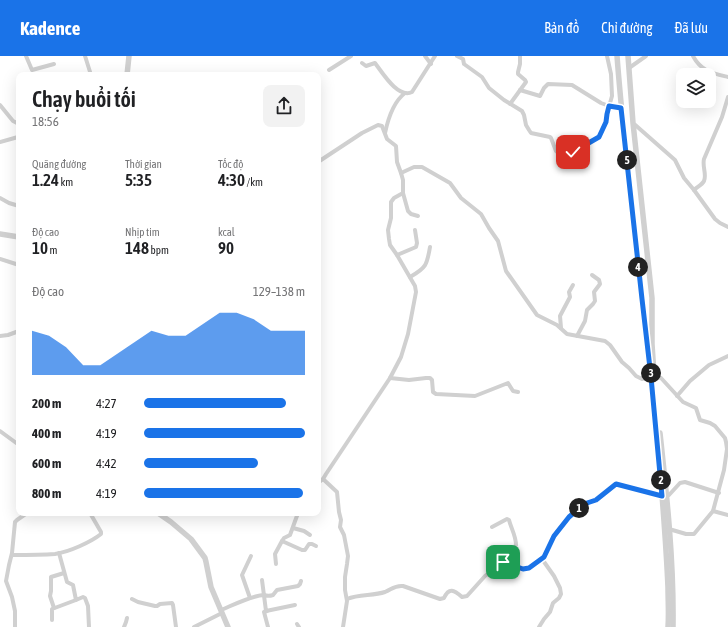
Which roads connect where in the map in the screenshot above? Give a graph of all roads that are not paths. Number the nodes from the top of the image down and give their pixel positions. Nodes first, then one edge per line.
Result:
1 (26, 56) edge
2 (85, 56) edge
3 (129, 56) edge
4 (351, 56) edge
5 (425, 56) edge
6 (435, 56) edge
7 (457, 56) edge
8 (520, 56) edge
9 (607, 56) edge
10 (617, 56) edge
11 (628, 56) edge
12 (646, 56) edge
13 (693, 56) edge
14 (362, 63) dead end
15 (54, 64) dead end
16 (431, 64) junction
17 (629, 68) junction
18 (329, 70) dead end
19 (90, 72) edge
20 (127, 72) edge
21 (728, 77) edge
22 (520, 90) junction
23 (405, 93) junction
24 (728, 96) edge
25 (510, 104) junction
26 (0, 105) edge
27 (609, 106) junction
28 (621, 108) junction
29 (16, 122) edge
30 (633, 123) junction
31 (385, 133) junction
32 (16, 138) edge
33 (0, 142) edge
34 (321, 160) edge
35 (401, 173) junction
36 (694, 190) junction
37 (403, 193) junction
38 (0, 198) edge
39 (16, 205) edge
40 (418, 216) dead end
41 (728, 226) edge
42 (415, 230) dead end
43 (0, 234) edge
44 (16, 237) edge
45 (430, 247) dead end
46 (397, 255) junction
47 (0, 259) edge
48 (16, 264) edge
49 (592, 275) dead end
50 (410, 277) junction
51 (572, 285) dead end
52 (561, 328) junction
53 (16, 332) edge
54 (0, 336) edge
55 (577, 336) junction
56 (728, 356) edge
57 (653, 377) junction
58 (390, 378) junction
59 (518, 392) dead end
60 (677, 396) junction
61 (0, 431) edge
62 (16, 444) edge
63 (323, 479) joint
64 (718, 493) junction
65 (664, 496) junction
66 (713, 511) junction
67 (728, 515) edge
68 (23, 516) edge
69 (92, 516) edge
70 (162, 516) edge
71 (297, 516) edge
72 (492, 527) dead end
73 (293, 528) junction
74 (669, 529) junction
75 (310, 535) dead end
76 (282, 541) junction
77 (316, 546) dead end
78 (59, 553) junction
79 (12, 555) junction
80 (251, 556) dead end
81 (542, 559) junction
82 (503, 562) junction
83 (276, 564) dead end
84 (64, 573) junction
85 (262, 580) dead end
86 (301, 581) dead end
87 (264, 595) junction
88 (250, 598) junction
89 (132, 599) dead end
90 (347, 599) junction
91 (76, 600) junction
92 (295, 605) dead end
93 (54, 608) junction
94 (267, 611) junction
95 (221, 612) junction
96 (127, 618) dead end
97 (52, 620) dead end
98 (14, 627) edge
99 (88, 627) edge
100 (124, 627) edge
101 (176, 627) edge
102 (194, 627) edge
103 (228, 627) edge
104 (268, 627) edge
105 (343, 627) edge
106 (539, 627) edge
107 (668, 627) edge
108 (673, 627) edge

1 - 15 street
2 - 19 street
3 - 20 street
4 - 18 street
5 - 16 street
6 - 16 street
7 - 25 street
8 - 22 street
9 - 27 street
10 - 28 street
11 - 17 street
12 - 17 street
13 - 21 street
14 - 23 street
16 - 23 street
17 - 30 street
22 - 25 street
22 - 27 street
23 - 31 street
24 - 36 street
25 - 27 street
26 - 29 street
27 - 28 street
28 - 57 street
30 - 36 street
30 - 57 street
31 - 34 street
31 - 35 street
32 - 33 street
35 - 37 street
35 - 52 street
36 - 41 street
37 - 40 street
37 - 46 street
38 - 39 street
42 - 46 street
43 - 44 street
45 - 50 street
46 - 50 street
47 - 48 street
49 - 55 street
50 - 58 street
51 - 52 street
52 - 55 street
53 - 54 street
55 - 57 street
56 - 60 street
57 - 60 street
57 - 65 street
58 - 59 street
58 - 63 street
60 - 64 street
61 - 62 street
63 - 90 street
64 - 65 street
64 - 66 street
65 - 74 street
65 - 81 street
65 - 107 street
66 - 67 street
66 - 74 street
68 - 79 street
69 - 78 street
70 - 95 street
71 - 73 street
72 - 82 street
73 - 75 street
73 - 76 street
74 - 108 street
76 - 77 street
76 - 83 street
78 - 79 street
78 - 84 street
79 - 98 street
80 - 88 street
81 - 82 street
81 - 106 street
82 - 90 street
84 - 91 street
84 - 93 street
85 - 87 street
86 - 87 street
87 - 88 street
87 - 94 street
88 - 95 street
89 - 101 street
90 - 105 street
91 - 93 street
91 - 99 street
92 - 94 street
93 - 97 street
94 - 104 street
95 - 102 street
95 - 103 street
96 - 100 street

